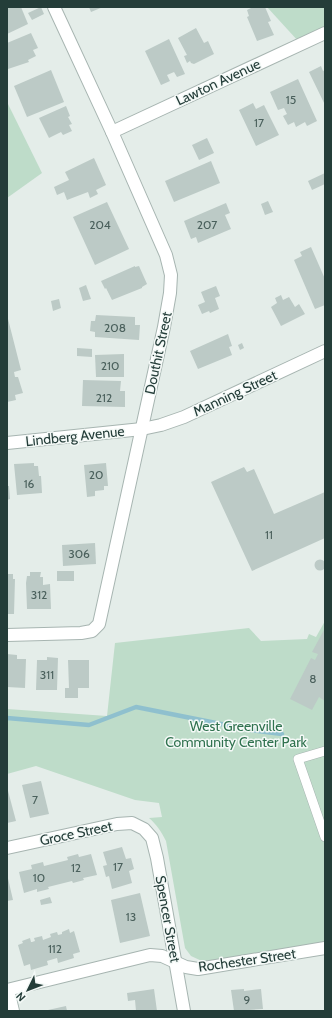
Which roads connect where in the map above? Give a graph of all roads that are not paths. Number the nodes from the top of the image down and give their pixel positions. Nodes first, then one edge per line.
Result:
1 (54, 7) edge
2 (325, 33) edge
3 (112, 132) junction
4 (325, 351) edge
5 (142, 429) junction
6 (7, 443) edge
7 (7, 635) edge
8 (325, 750) edge
9 (144, 829) joint
10 (325, 837) edge
11 (7, 848) edge
12 (325, 948) edge
13 (176, 962) junction
14 (8, 990) edge
15 (13, 1011) edge
16 (184, 1011) edge

1 - 3 street, Douthit Street
2 - 3 street, Lawton Avenue
3 - 5 street, Douthit Street
4 - 5 street, Manning Street
5 - 6 street, Lindberg Avenue
5 - 7 street, Douthit Street
8 - 10 lane
9 - 11 street, Groce Street
9 - 13 street, Spencer Street
12 - 13 street, Rochester Street
13 - 14 street, Rochester Street
13 - 16 street, Spencer Street
14 - 15 street

